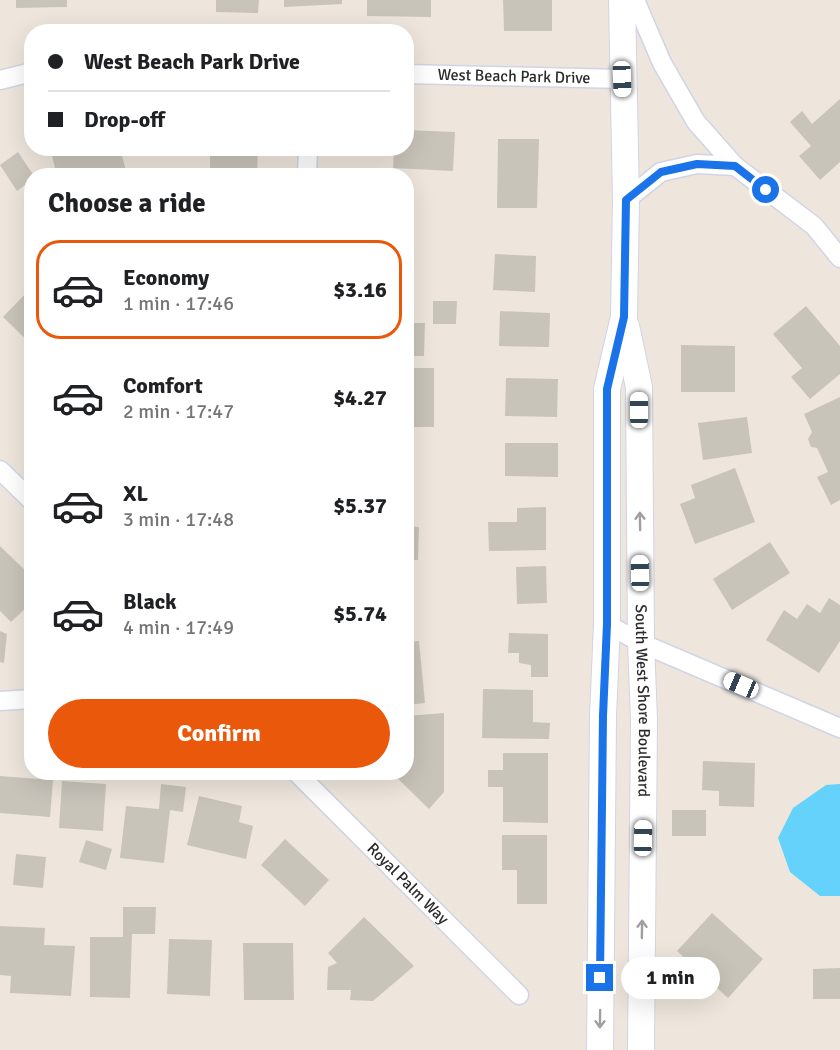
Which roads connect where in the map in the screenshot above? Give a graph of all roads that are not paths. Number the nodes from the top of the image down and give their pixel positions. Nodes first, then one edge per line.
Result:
1 (622, 0) edge
2 (634, 0) edge
3 (24, 74) edge
4 (414, 74) edge
5 (622, 79) junction
6 (0, 80) edge
7 (735, 166) junction
8 (626, 200) junction
9 (840, 258) edge
10 (624, 317) junction
11 (0, 470) edge
12 (24, 493) edge
13 (607, 624) junction
14 (641, 643) junction
15 (24, 700) edge
16 (0, 701) edge
17 (840, 728) edge
18 (304, 780) edge
19 (519, 995) dead end
20 (600, 1050) edge
21 (641, 1050) edge

1 - 5 street, South West Shore Boulevard
2 - 7 street
3 - 6 street
4 - 5 street, West Beach Park Drive
5 - 8 street, South West Shore Boulevard
7 - 8 street
7 - 9 street
8 - 10 street, South West Shore Boulevard
10 - 13 street, South West Shore Boulevard
14 -> 10 street, South West Shore Boulevard
11 - 12 street
13 - 14 street
13 -> 20 street, South West Shore Boulevard
14 - 17 street
21 -> 14 street, South West Shore Boulevard
15 - 16 street
18 - 19 street, Royal Palm Way

